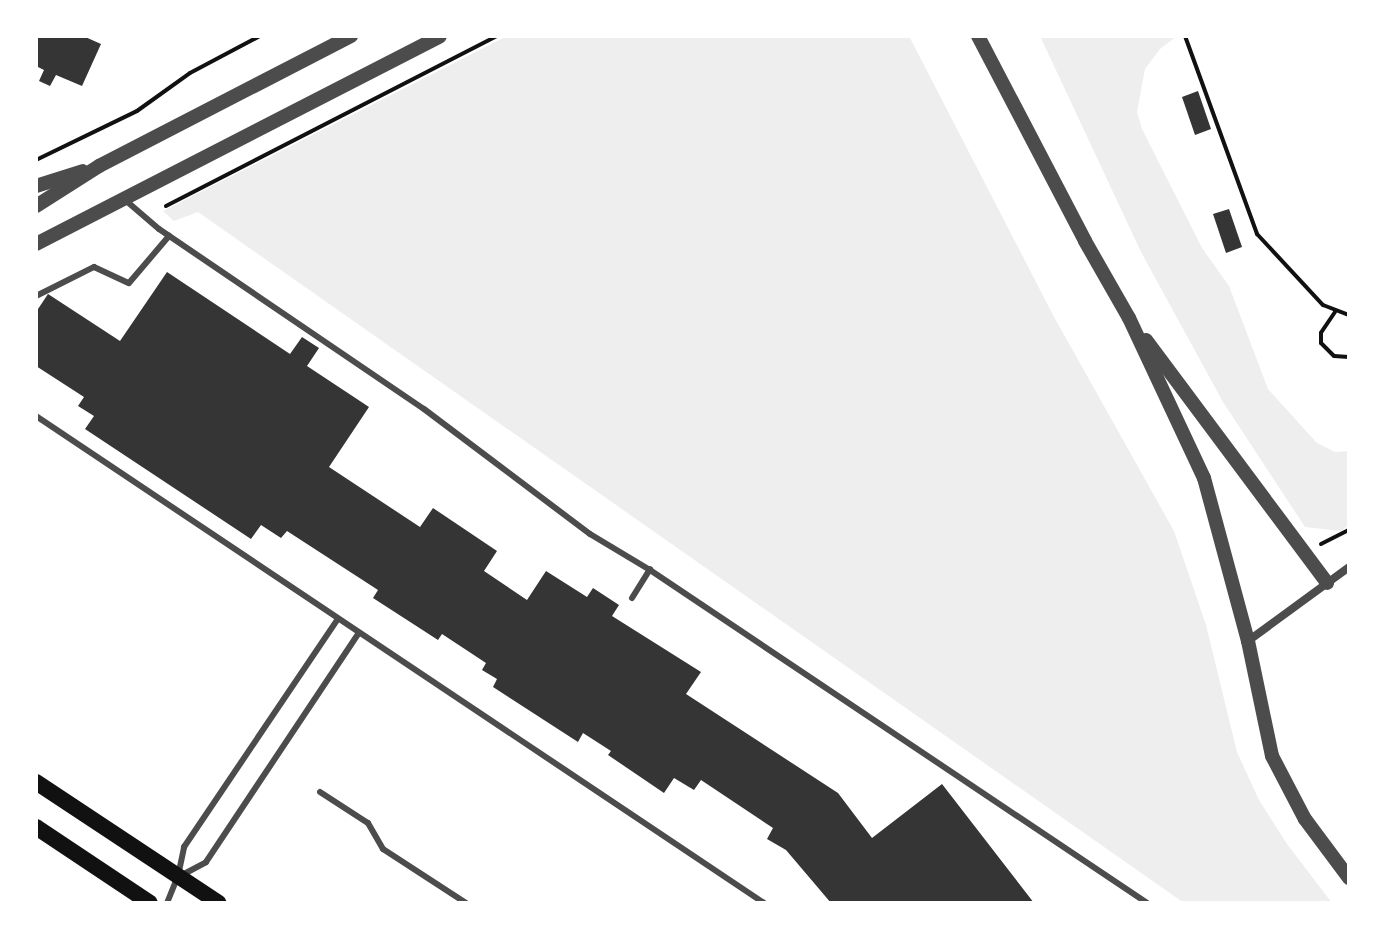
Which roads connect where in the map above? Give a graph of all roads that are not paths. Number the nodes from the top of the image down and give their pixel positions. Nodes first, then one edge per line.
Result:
1 (351, 36) edge
2 (440, 36) edge
3 (978, 36) edge
4 (99, 166) junction
5 (36, 186) edge
6 (124, 199) junction
7 (36, 206) edge
8 (169, 236) junction
9 (36, 244) edge
10 (36, 296) edge
11 (1129, 318) junction
12 (36, 416) edge
13 (1349, 567) edge
14 (650, 569) junction
15 (1327, 583) junction
16 (632, 598) dead end
17 (337, 620) junction
18 (359, 633) junction
19 (1248, 641) junction
20 (36, 782) edge
21 (320, 792) dead end
22 (36, 827) edge
23 (178, 876) junction
24 (1349, 878) edge
25 (150, 903) edge
26 (167, 903) edge
27 (219, 903) edge
28 (466, 903) edge
29 (764, 903) edge
30 (1147, 903) edge

1 - 4 street
2 - 6 street
3 - 11 street
4 - 5 street
4 - 7 street
6 - 8 lane
6 - 9 street
8 - 10 lane
8 - 14 lane
11 - 15 street
11 - 19 street
12 - 17 lane
13 - 15 street
14 - 16 lane
14 - 30 lane
15 - 19 street
17 - 18 lane
17 - 23 lane
18 - 23 lane
18 - 29 lane
19 - 24 street
20 - 23 main road
21 - 28 lane
22 - 25 main road
23 - 26 lane
23 - 27 main road

